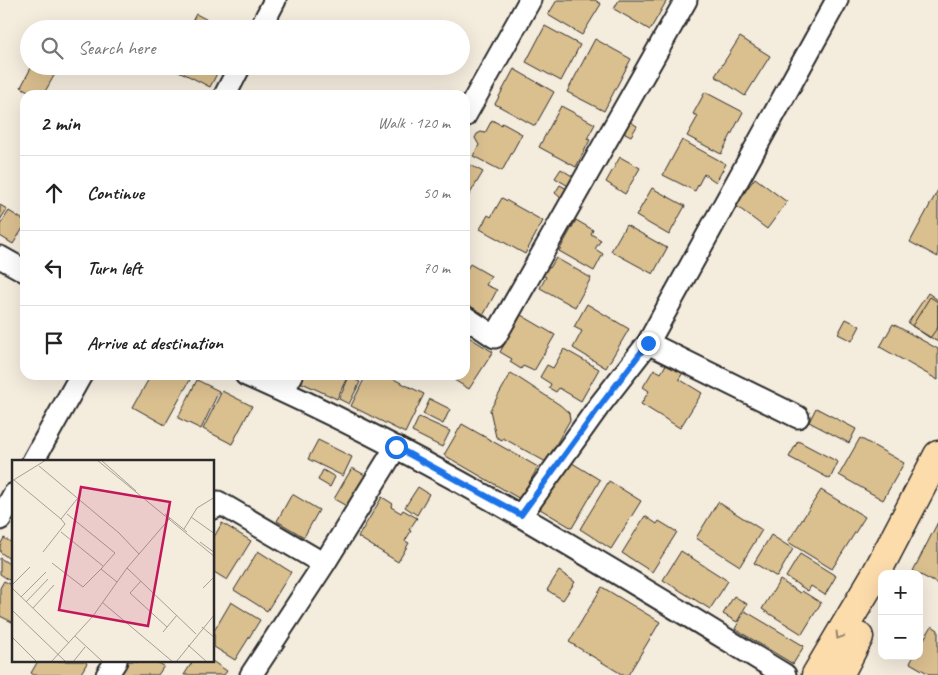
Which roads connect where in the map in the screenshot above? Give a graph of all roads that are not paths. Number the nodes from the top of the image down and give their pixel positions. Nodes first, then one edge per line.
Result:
1 (275, 0) edge
2 (530, 0) edge
3 (686, 0) edge
4 (837, 0) edge
5 (265, 20) edge
6 (235, 75) edge
7 (228, 90) edge
8 (470, 107) edge
9 (0, 257) edge
10 (20, 268) edge
11 (470, 321) edge
12 (648, 343) junction
13 (78, 380) edge
14 (272, 380) edge
15 (287, 383) edge
16 (798, 418) dead end
17 (396, 447) junction
18 (938, 455) edge
19 (33, 460) edge
20 (938, 492) edge
21 (12, 498) edge
22 (215, 506) edge
23 (521, 515) junction
24 (0, 519) edge
25 (324, 564) junction
26 (896, 570) edge
27 (878, 603) edge
28 (115, 662) edge
29 (107, 675) edge
30 (251, 675) edge
31 (785, 675) edge
32 (816, 675) edge
33 (839, 675) edge

1 - 5 street
2 - 8 street
3 - 11 street
4 - 12 street
6 - 7 street
9 - 10 street
12 - 16 street
12 - 23 street
13 - 19 street
14 - 15 street
15 - 17 street
17 - 23 street
17 - 25 street
18 -> 32 main road
20 - 26 main road
21 - 24 street
22 - 25 street
23 - 31 street
25 - 30 street
27 - 33 main road
28 - 29 street

